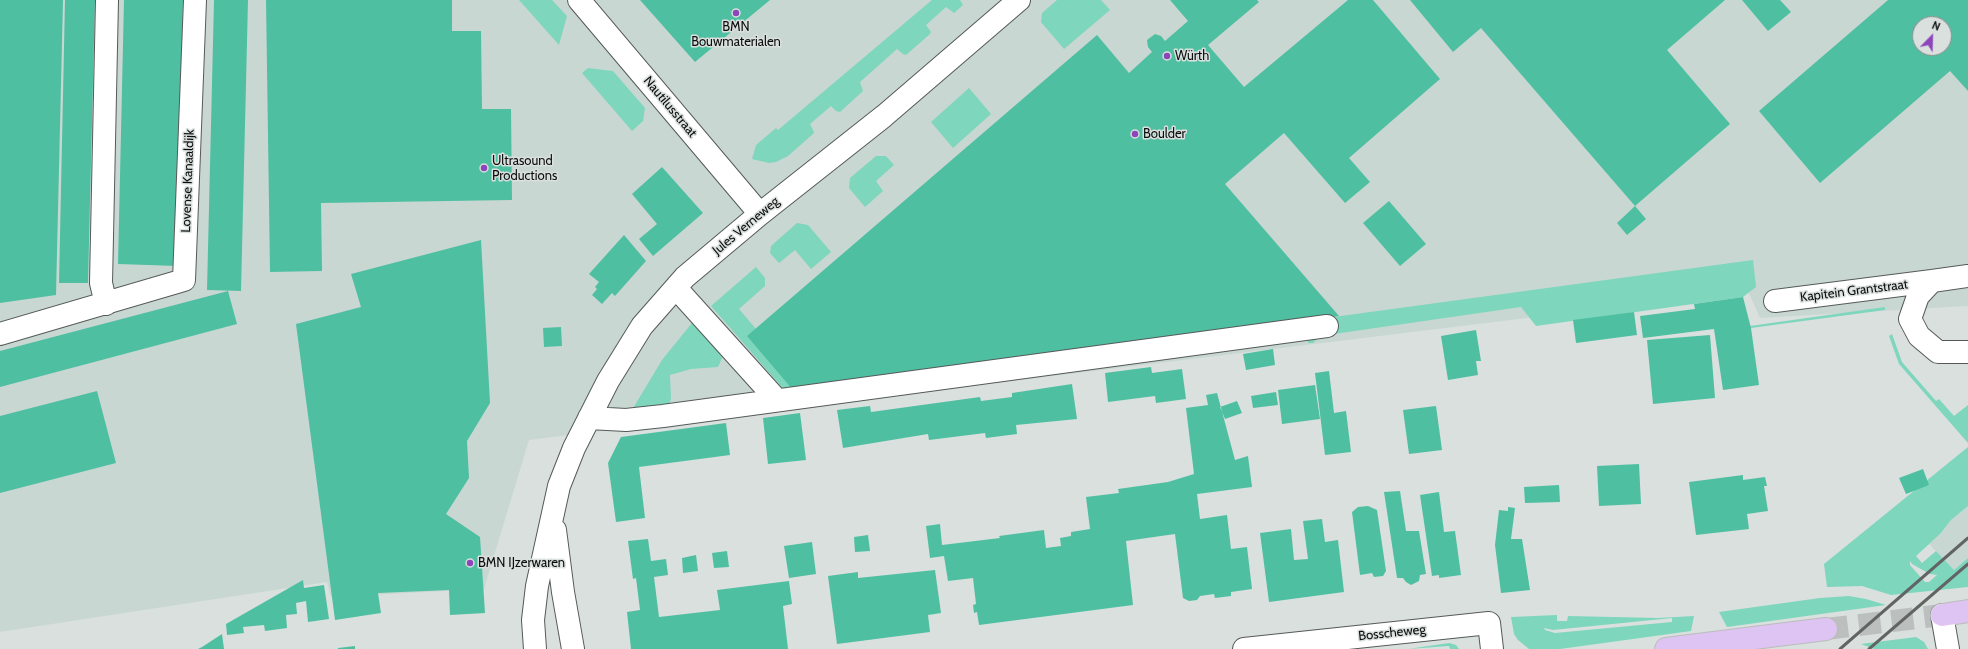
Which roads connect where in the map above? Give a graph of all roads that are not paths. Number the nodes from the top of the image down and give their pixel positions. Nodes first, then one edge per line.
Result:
1 (107, 0) edge
2 (195, 0) edge
3 (579, 0) edge
4 (1019, 0) edge
5 (760, 214) junction
6 (1968, 276) edge
7 (1932, 281) junction
8 (676, 288) junction
9 (1775, 301) dead end
10 (106, 304) junction
11 (1327, 326) dead end
12 (0, 334) edge
13 (1968, 352) edge
14 (777, 400) junction
15 (589, 418) junction
16 (554, 515) junction
17 (1968, 611) edge
18 (1942, 615) joint
19 (1826, 629) tunnel mouth
20 (535, 649) edge
21 (573, 649) edge
22 (1244, 649) edge
23 (1492, 649) edge
24 (1666, 649) edge
25 (1948, 649) edge

1 - 10 street
2 - 10 street, Lovense Kanaaldijk
3 - 5 street, Nautilusstraat
4 - 5 street, Jules Verneweg
5 - 8 street, Jules Verneweg
6 - 7 street, Kapitein Grantstraat
7 - 9 street, Kapitein Grantstraat
7 - 13 street, Kapitein Grantstraat
8 - 14 street
8 - 15 street, Jules Verneweg
10 - 12 street, Lovense Kanaaldijk
11 - 14 street
14 - 15 street
15 - 16 street, Jules Verneweg
16 - 20 street, Jules Verneweg
16 - 21 street, Jules Verneweg
17 - 18 main road
18 - 25 street
19 - 24 main road
22 - 23 street, Bosscheweg

